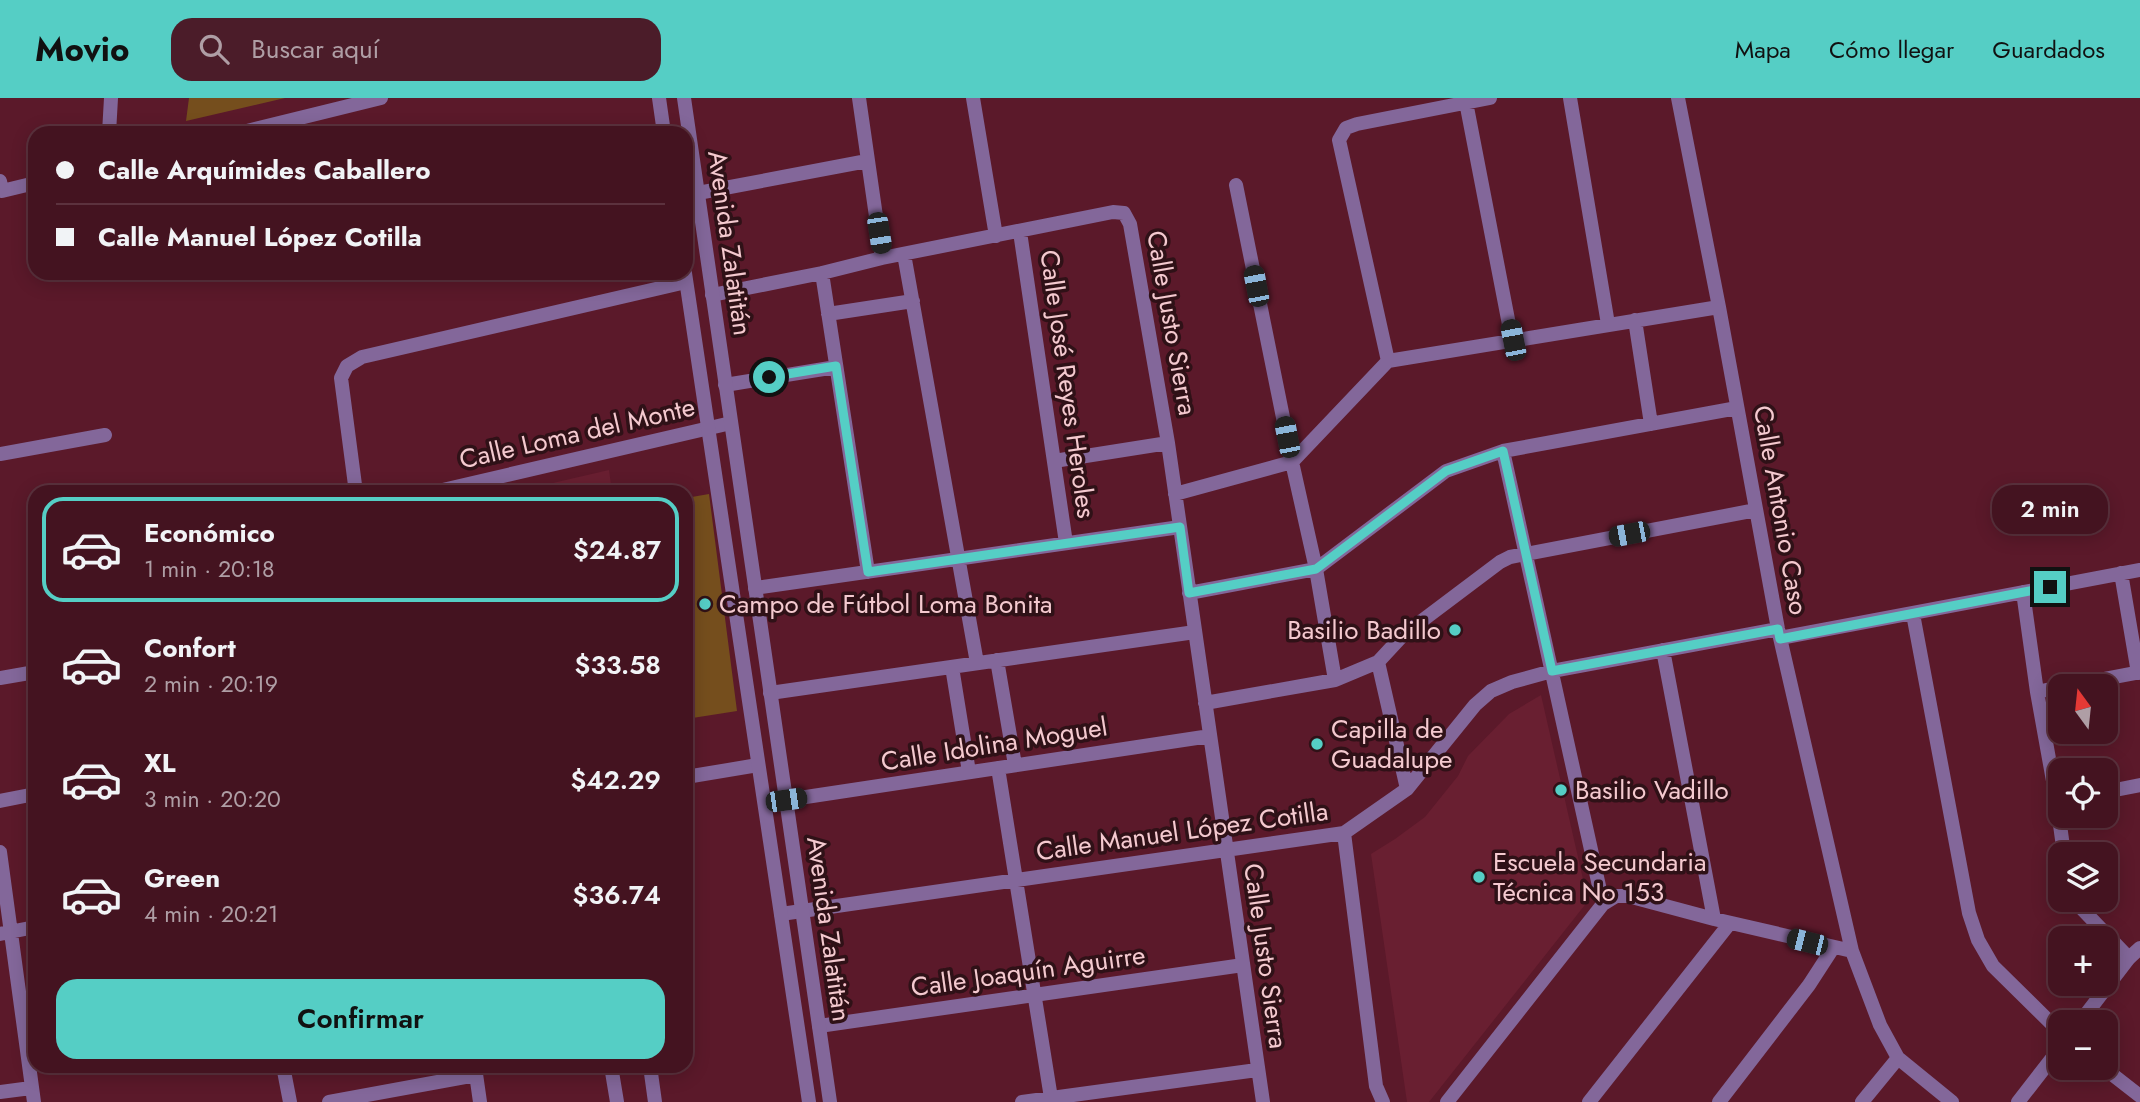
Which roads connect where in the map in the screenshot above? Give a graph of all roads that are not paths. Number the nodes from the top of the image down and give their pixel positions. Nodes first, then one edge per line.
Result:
1 (381, 98) edge
2 (659, 98) edge
3 (684, 98) edge
4 (859, 98) edge
5 (973, 98) edge
6 (1490, 98) edge
7 (1570, 98) edge
8 (1678, 98) edge
9 (108, 102) edge
10 (1466, 103) junction
11 (109, 126) edge
12 (267, 126) edge
13 (663, 126) edge
14 (688, 126) edge
15 (693, 159) edge
16 (867, 161) junction
17 (28, 184) edge
18 (1236, 185) dead end
19 (1, 188) edge
20 (698, 193) junction
21 (1020, 232) junction
22 (996, 236) junction
23 (904, 254) junction
24 (882, 258) junction
25 (822, 273) junction
26 (677, 280) edge
27 (685, 280) edge
28 (712, 295) junction
29 (913, 301) junction
30 (1719, 307) junction
31 (828, 314) junction
32 (1635, 320) junction
33 (1608, 324) junction
34 (1513, 340) junction
35 (1388, 360) junction
36 (836, 366) junction
37 (725, 385) junction
38 (1737, 408) junction
39 (731, 423) junction
40 (1651, 424) junction
41 (708, 427) junction
42 (105, 435) dead end
43 (1168, 443) junction
44 (1503, 451) junction
45 (0, 454) edge
46 (1055, 461) junction
47 (1292, 462) junction
48 (355, 485) edge
49 (464, 485) edge
50 (1175, 494) junction
51 (1756, 510) junction
52 (1180, 527) junction
53 (1066, 543) junction
54 (1527, 554) junction
55 (958, 559) junction
56 (1316, 569) junction
57 (2140, 570) edge
58 (868, 572) junction
59 (2121, 573) junction
60 (755, 588) junction
61 (2023, 592) junction
62 (1189, 593) junction
63 (1913, 614) junction
64 (1195, 632) junction
65 (1779, 634) junction
66 (1663, 650) junction
67 (997, 660) junction
68 (1378, 662) junction
69 (977, 663) junction
70 (952, 667) junction
71 (1552, 671) junction
72 (28, 673) edge
73 (2139, 673) edge
74 (2118, 677) edge
75 (0, 678) edge
76 (1335, 680) junction
77 (2048, 690) edge
78 (2037, 692) junction
79 (770, 693) junction
80 (1205, 703) junction
81 (1210, 736) junction
82 (2050, 758) edge
83 (758, 765) junction
84 (1015, 765) junction
85 (998, 768) junction
86 (969, 772) junction
87 (693, 776) edge
88 (2140, 785) edge
89 (1407, 789) junction
90 (2118, 789) edge
91 (28, 795) edge
92 (786, 800) junction
93 (0, 801) edge
94 (1344, 833) junction
95 (1227, 849) junction
96 (0, 852) edge
97 (1016, 879) junction
98 (1603, 904) junction
99 (801, 911) junction
100 (2085, 912) edge
101 (781, 914) junction
102 (1714, 919) junction
103 (1730, 923) junction
104 (28, 928) edge
105 (6, 933) edge
106 (1833, 948) junction
107 (1852, 951) junction
108 (2134, 953) edge
109 (1243, 965) junction
110 (1035, 995) junction
111 (2089, 1010) edge
112 (2048, 1020) edge
113 (819, 1026) junction
114 (28, 1035) edge
115 (1898, 1058) junction
116 (2048, 1063) edge
117 (1257, 1070) junction
118 (31, 1073) edge
119 (285, 1073) edge
120 (461, 1073) edge
121 (475, 1073) edge
122 (612, 1073) edge
123 (651, 1073) edge
124 (2118, 1079) edge
125 (0, 1092) edge
126 (32, 1095) edge
127 (2140, 1096) edge
128 (1051, 1098) junction
129 (290, 1102) edge
130 (329, 1102) edge
131 (480, 1102) edge
132 (617, 1102) edge
133 (655, 1102) edge
134 (808, 1102) edge
135 (830, 1102) edge
136 (1022, 1102) edge
137 (1263, 1102) edge
138 (1383, 1102) edge
139 (1447, 1102) edge
140 (1589, 1102) edge
141 (1718, 1102) edge
142 (1862, 1102) edge
143 (1952, 1102) edge
144 (2018, 1102) edge

1 - 12 street
2 - 13 street
3 - 14 street, Avenida Zalatitán
4 - 16 street
5 - 22 street
6 - 10 street
7 - 33 street
8 - 30 street, Calle Antonio Caso
9 - 11 street
10 - 34 street
10 - 35 street
15 - 20 street, Avenida Zalatitán
16 - 20 street
16 - 24 street
17 - 19 street
18 - 47 street
20 - 28 street, Avenida Zalatitán
21 - 22 street
21 - 43 street, Calle Justo Sierra
21 - 46 street, Calle José Reyes Heroles
22 - 23 street
23 - 24 street
23 - 29 street
24 - 25 street
25 - 28 street
25 - 31 street
26 - 48 street
27 - 41 street, Avenida Zalatitán
28 - 37 street, Avenida Zalatitán
29 - 31 street
29 - 55 street
30 - 32 street
30 - 38 street, Calle Antonio Caso
31 - 36 street
32 - 33 street
32 - 40 street
33 - 34 street
34 - 35 street
35 - 47 street
36 - 37 street
36 - 58 street
37 - 39 street, Avenida Zalatitán
38 - 40 street
38 - 51 street, Calle Antonio Caso
39 - 41 street, Calle Loma del Monte
39 - 60 street, Avenida Zalatitán
40 - 44 street
41 - 49 street, Calle Loma del Monte
41 - 83 street, Avenida Zalatitán
42 - 45 street
43 - 46 street, Calle Justo Sierra
43 - 50 street, Calle Justo Sierra
44 - 54 street
44 - 56 street
46 - 53 street, Calle José Reyes Heroles
47 - 50 street
47 - 56 street
50 - 52 street, Calle Justo Sierra
51 - 54 street
51 - 65 street, Calle Antonio Caso
52 - 53 street
52 - 62 street, Calle Justo Sierra
53 - 55 street
54 - 68 street
54 - 71 street
55 - 58 street
55 - 69 street
56 - 62 street
56 - 76 street
57 - 59 street, Calle Manuel López Cotilla
58 - 60 street
59 - 61 street, Calle Manuel López Cotilla
59 - 73 street
60 - 79 street, Avenida Zalatitán
61 - 63 street, Calle Manuel López Cotilla
61 - 78 street
62 - 64 street, Calle Justo Sierra
63 - 65 street, Calle Manuel López Cotilla
63 - 112 street
64 - 67 street
64 - 80 street, Calle Justo Sierra
65 - 66 street, Calle Manuel López Cotilla
65 - 107 street, Calle Antonio Caso
66 - 71 street, Calle Manuel López Cotilla
66 - 102 street
67 - 69 street
67 - 84 street
68 - 76 street
68 - 89 street
69 - 70 street
70 - 79 street
70 - 86 street
71 - 89 street, Calle Manuel López Cotilla
71 - 98 street
72 - 75 street
73 - 74 street
76 - 80 street
77 - 78 street
78 - 82 street
79 - 92 street, Avenida Zalatitán
80 - 81 street, Calle Justo Sierra
81 - 84 street, Calle Idolina Moguel
81 - 95 street, Calle Justo Sierra
83 - 87 street
83 - 101 street, Avenida Zalatitán
84 - 85 street, Calle Idolina Moguel
85 - 86 street, Calle Idolina Moguel
85 - 97 street
86 - 92 street, Calle Idolina Moguel
88 - 90 street
89 - 94 street, Calle Manuel López Cotilla
91 - 93 street
92 - 99 street, Avenida Zalatitán
94 - 95 street, Calle Manuel López Cotilla
94 - 138 street
95 - 97 street, Calle Manuel López Cotilla
95 - 109 street, Calle Justo Sierra
96 - 105 street
97 - 99 street, Calle Manuel López Cotilla
97 - 110 street
98 - 102 street
98 - 139 street
99 - 101 street, Calle Manuel López Cotilla
99 - 113 street, Avenida Zalatitán
100 - 108 street
101 - 134 street, Avenida Zalatitán
102 - 103 street
103 - 106 street
103 - 140 street
104 - 105 street
105 - 114 street
106 - 107 street
106 - 141 street
107 - 115 street, Calle Antonio Caso
108 - 111 street
109 - 110 street, Calle Joaquín Aguirre
109 - 117 street, Calle Justo Sierra
110 - 113 street, Calle Joaquín Aguirre
110 - 128 street
113 - 135 street, Avenida Zalatitán
115 - 142 street
115 - 143 street, Calle Antonio Caso
116 - 144 street
117 - 128 street
117 - 137 street, Calle Justo Sierra
118 - 126 street
119 - 129 street
120 - 130 street
121 - 131 street
122 - 132 street
123 - 133 street
124 - 127 street
125 - 126 street
128 - 136 street

